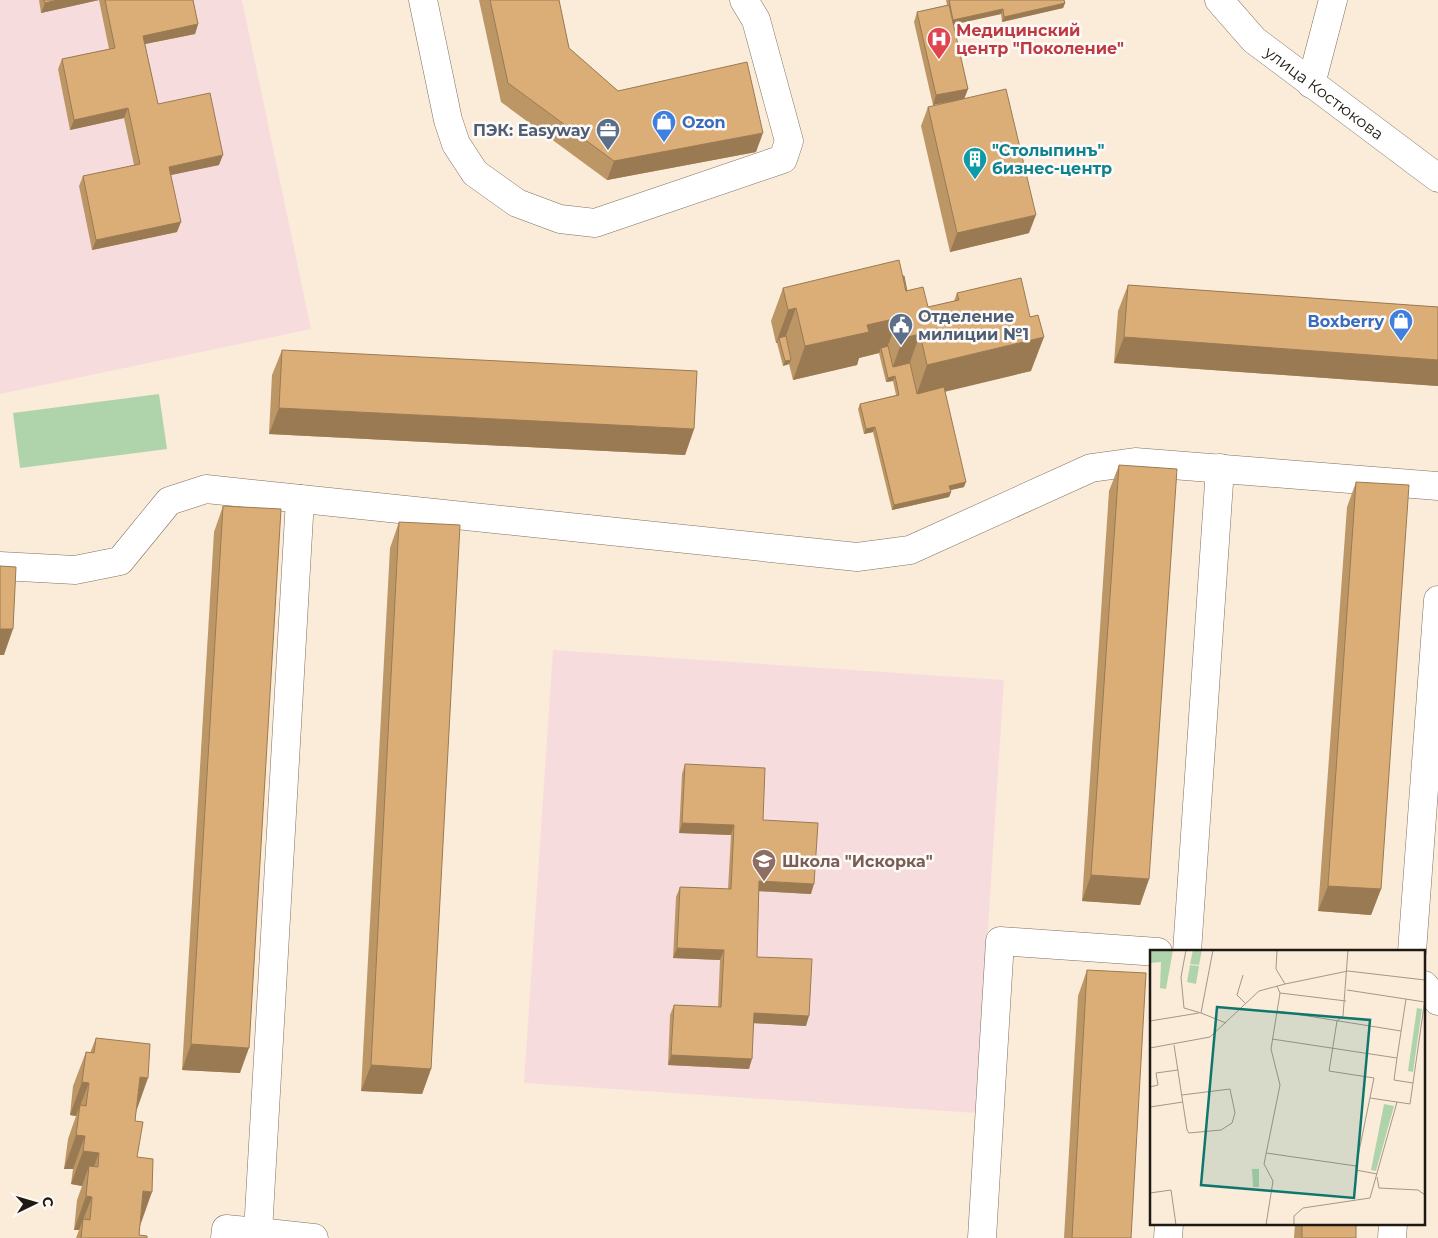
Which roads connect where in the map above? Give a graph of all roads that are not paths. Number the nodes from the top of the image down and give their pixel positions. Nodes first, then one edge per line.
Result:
1 (423, 0) edge
2 (744, 0) edge
3 (1219, 0) edge
4 (1333, 0) edge
5 (1311, 84) junction
6 (1438, 178) edge
7 (1220, 468) junction
8 (1438, 486) edge
9 (300, 499) junction
10 (0, 566) edge
11 (1438, 600) edge
12 (1187, 950) edge
13 (1412, 950) edge
14 (1150, 951) edge
15 (1426, 987) edge
16 (1438, 1001) edge
17 (258, 1232) junction
18 (225, 1238) edge
19 (314, 1238) edge
20 (982, 1238) edge

1 - 2 main road
3 - 5 main road, улица Костюкова
4 - 5 main road
5 - 6 main road, улица Костюкова
7 - 8 main road
7 - 9 main road
7 - 12 main road
9 - 10 main road
9 - 17 main road
11 - 13 main road
14 - 20 main road
15 - 16 main road
17 - 18 main road
17 - 19 main road

